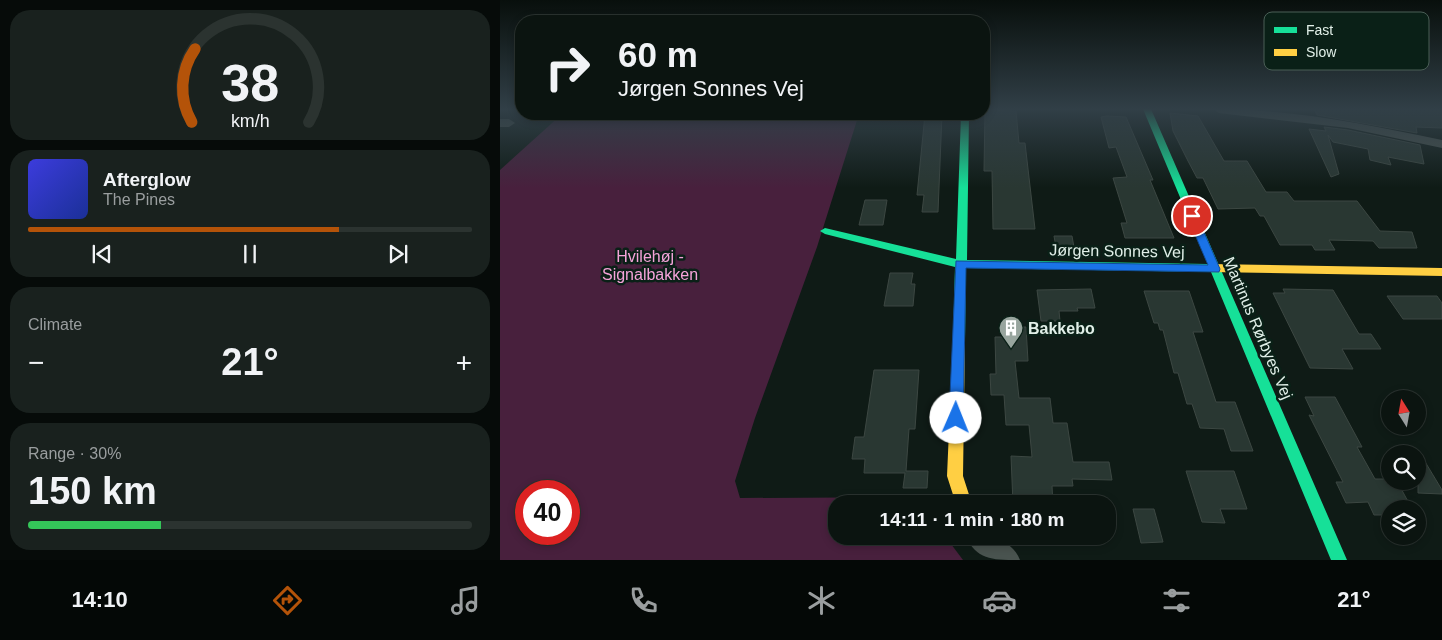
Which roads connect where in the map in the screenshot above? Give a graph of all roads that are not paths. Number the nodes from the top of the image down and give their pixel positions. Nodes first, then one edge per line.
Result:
1 (964, 135) edge
2 (1158, 135) edge
3 (1400, 135) edge
4 (1442, 144) edge
5 (825, 231) dead end
6 (960, 264) junction
7 (1215, 269) junction
8 (1442, 272) edge
9 (961, 495) edge
10 (983, 545) edge
11 (1007, 560) edge
12 (1339, 560) edge

1 - 6 street
2 - 7 street, Martinus Rørbyes Vej
3 - 4 street
5 - 6 street, Jørgen Sonnes Vej
6 - 7 street, Jørgen Sonnes Vej
6 - 9 street
7 - 8 street, Jørgen Sonnes Vej
7 - 12 street, Martinus Rørbyes Vej
10 - 11 street

